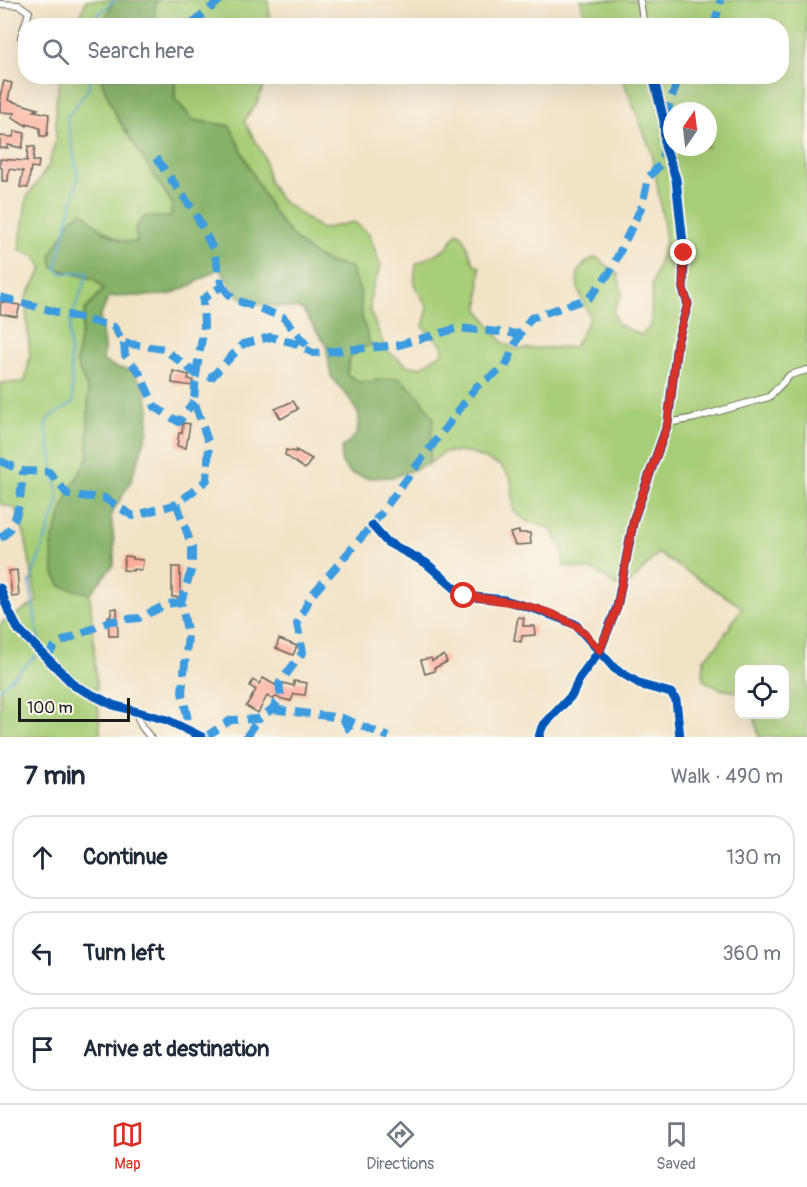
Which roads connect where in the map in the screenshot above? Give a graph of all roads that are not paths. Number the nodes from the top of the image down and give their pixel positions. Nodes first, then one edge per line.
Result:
1 (640, 0) edge
2 (12, 2) edge
3 (0, 4) edge
4 (27, 18) edge
5 (643, 18) edge
6 (655, 84) edge
7 (807, 370) edge
8 (668, 423) junction
9 (372, 525) dead end
10 (0, 588) edge
11 (4, 612) edge
12 (600, 650) junction
13 (135, 711) junction
14 (187, 733) edge
15 (150, 737) edge
16 (202, 737) edge
17 (539, 737) edge
18 (680, 737) edge

1 - 5 street
2 - 3 street
2 - 4 street
6 - 8 street
7 - 8 street
8 - 12 street
9 - 12 street
10 - 11 street
11 - 13 street
12 - 17 street
12 - 18 street
13 - 14 street
13 - 15 street
14 - 16 street

